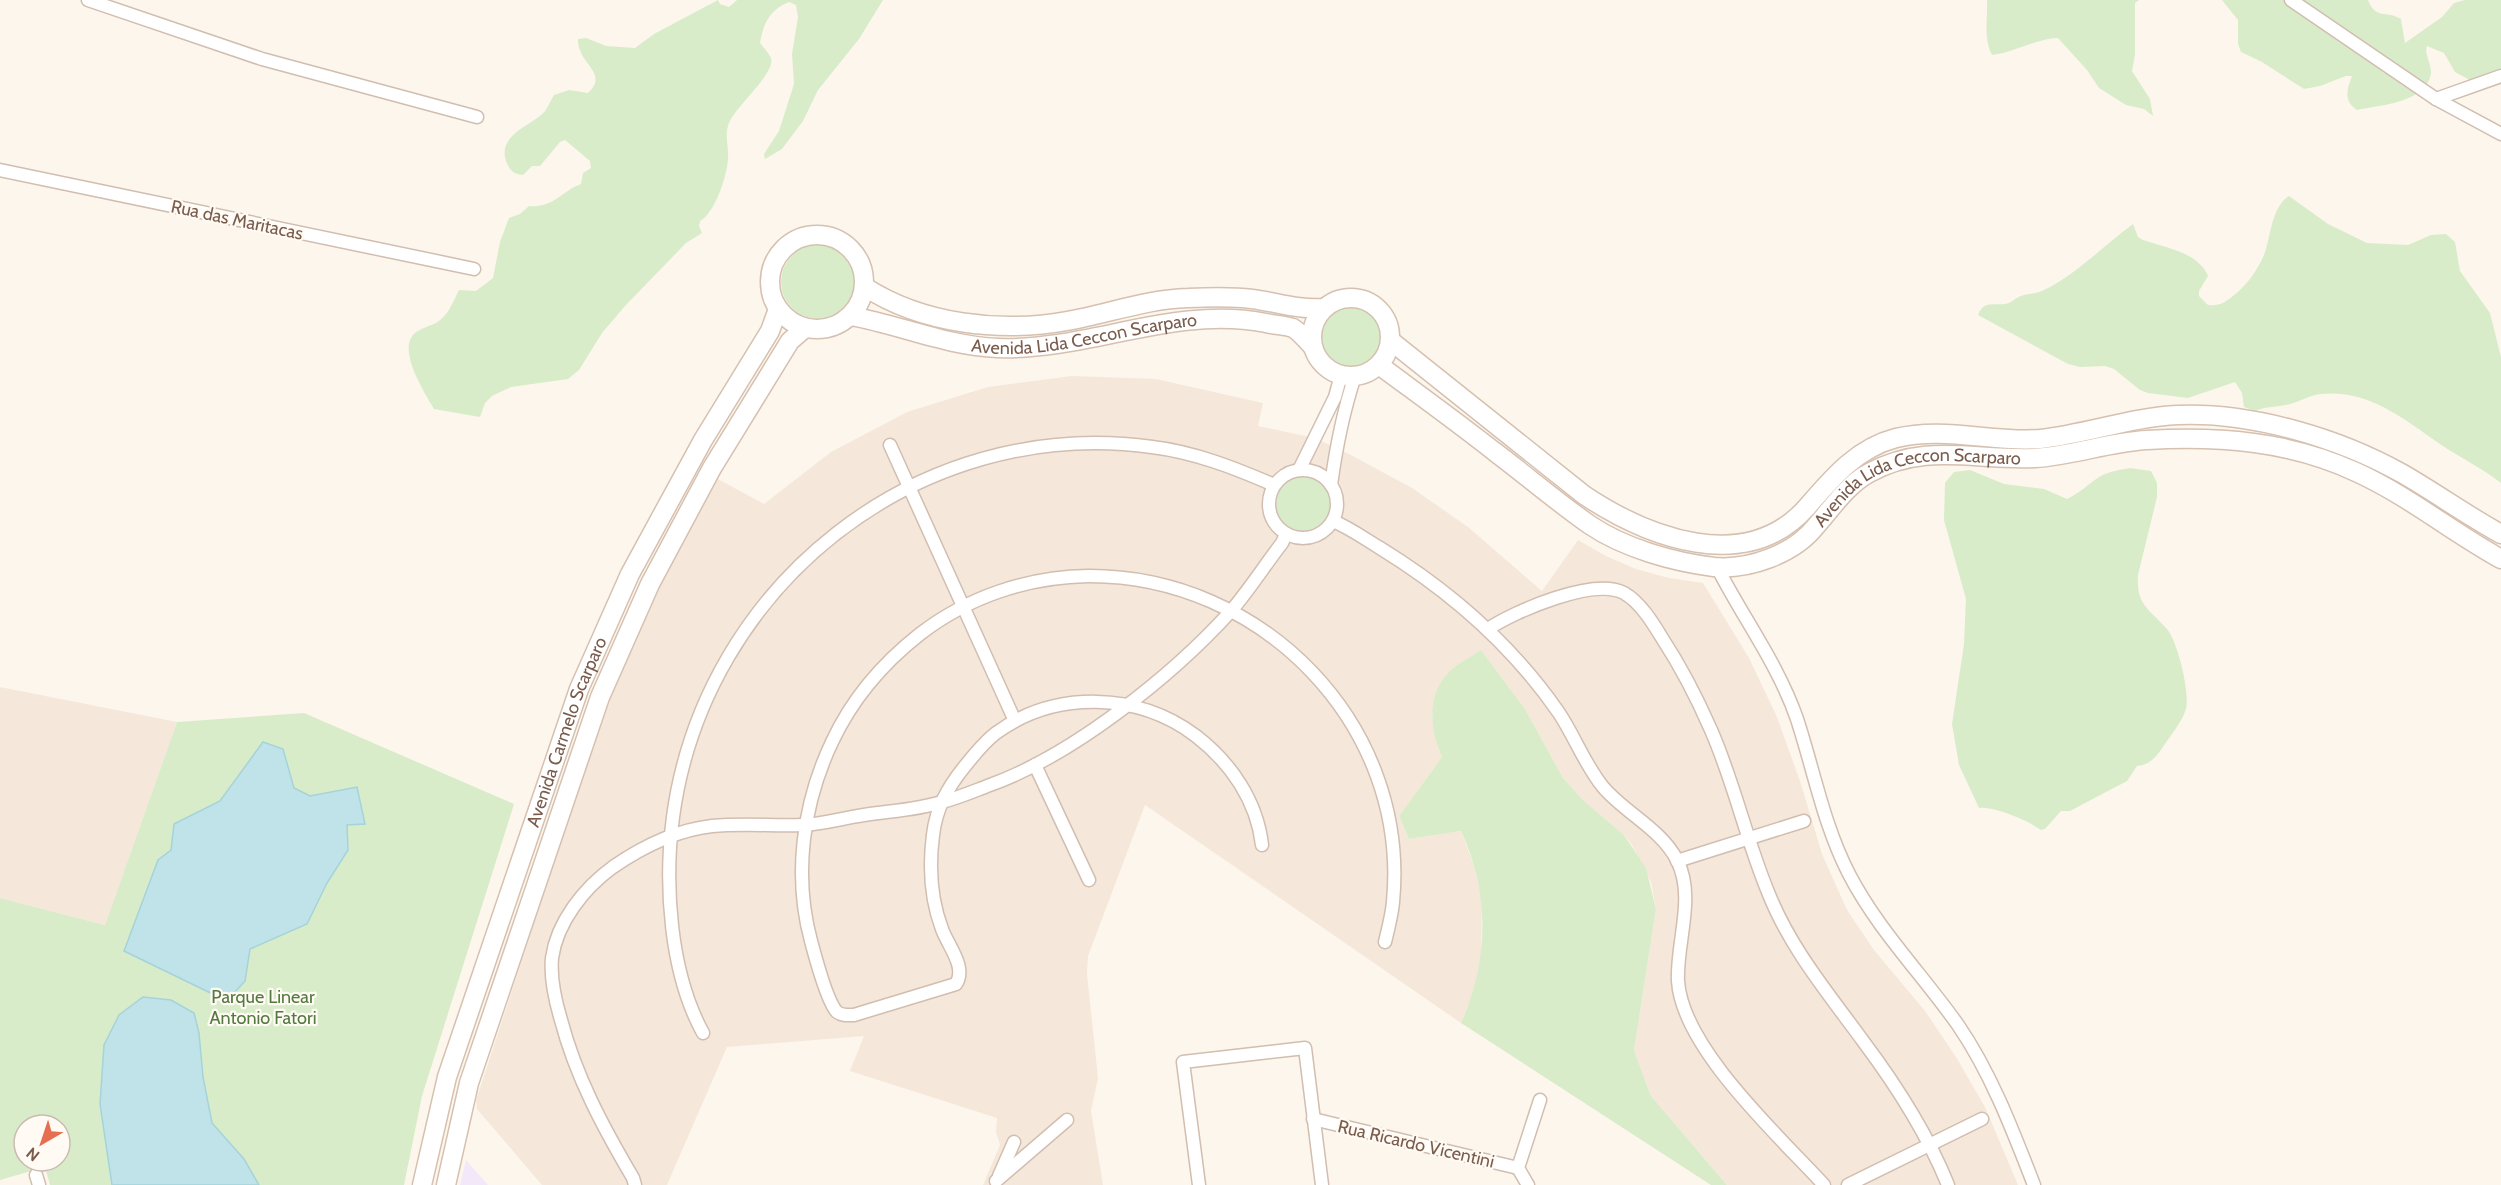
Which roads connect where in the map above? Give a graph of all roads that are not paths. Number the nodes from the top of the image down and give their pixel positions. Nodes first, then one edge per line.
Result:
1 (87, 0) edge
2 (2291, 0) edge
3 (2501, 76) edge
4 (2436, 99) junction
5 (477, 117) dead end
6 (2501, 135) edge
7 (0, 170) edge
8 (474, 269) dead end
9 (865, 287) junction
10 (778, 309) junction
11 (1324, 309) junction
12 (851, 316) junction
13 (805, 328) junction
14 (1391, 341) junction
15 (1313, 347) junction
16 (1379, 365) junction
17 (1348, 376) junction
18 (890, 445) dead end
19 (1299, 470) junction
20 (1274, 485) junction
21 (1331, 485) junction
22 (909, 487) junction
23 (1333, 521) junction
24 (1286, 534) junction
25 (2501, 534) edge
26 (2501, 559) edge
27 (1717, 567) junction
28 (963, 606) junction
29 (1231, 610) junction
30 (1488, 628) junction
31 (1128, 704) junction
32 (1015, 721) junction
33 (1035, 765) junction
34 (940, 803) junction
35 (1804, 821) dead end
36 (805, 825) junction
37 (670, 836) junction
38 (1747, 838) junction
39 (1262, 845) dead end
40 (1677, 861) junction
41 (1089, 880) dead end
42 (1385, 942) dead end
43 (703, 1033) dead end
44 (1540, 1100) dead end
45 (1313, 1119) junction
46 (1982, 1119) dead end
47 (1067, 1120) dead end
48 (1014, 1142) dead end
49 (1930, 1143) junction
50 (1518, 1168) junction
51 (996, 1183) edge
52 (422, 1185) edge
53 (446, 1185) edge
54 (635, 1185) edge
55 (1199, 1185) edge
56 (1322, 1185) edge
57 (1528, 1185) edge
58 (1824, 1185) edge
59 (1848, 1185) edge
60 (1948, 1185) edge
61 (2034, 1185) edge

1 - 5 street
2 - 4 street
3 - 4 street
4 - 6 street
7 - 8 street, Rua das Maritacas
9 - 10 main road
9 - 11 main road, Avenida Lida Ceccon Scarparo
9 - 12 main road
10 - 13 main road
10 - 52 main road, Avenida Carmelo Scarparo
11 - 14 main road
11 - 15 main road
12 - 13 main road
12 - 15 main road, Avenida Lida Ceccon Scarparo
13 - 53 main road, Avenida Carmelo Scarparo
14 - 16 main road
14 - 25 main road, Avenida Lida Ceccon Scarparo
15 - 17 main road
16 - 17 main road
16 - 27 main road, Avenida Lida Ceccon Scarparo
17 - 19 street
17 - 21 street
18 - 22 street
19 - 20 street
19 - 21 street
20 - 22 street
20 - 24 street
21 - 23 street
22 - 28 street
22 - 37 street
23 - 24 street
23 - 30 street
24 - 29 street
26 - 27 main road, Avenida Lida Ceccon Scarparo
27 - 61 street
28 - 29 street
28 - 32 street
28 - 36 street
29 - 31 street
29 - 42 street
30 - 38 street
30 - 40 street
31 - 32 street
31 - 33 street
31 - 39 street
32 - 34 street
33 - 34 street
33 - 41 street
34 - 36 street
34 - 36 street
35 - 38 street
36 - 37 street
37 - 43 street
37 - 54 street
38 - 40 street
38 - 49 street
40 - 58 street
44 - 50 street
45 - 50 street, Rua Ricardo Vicentini
45 - 55 street
45 - 56 street
46 - 49 street
47 - 51 street
48 - 51 street
49 - 59 street
49 - 60 street
50 - 57 street

